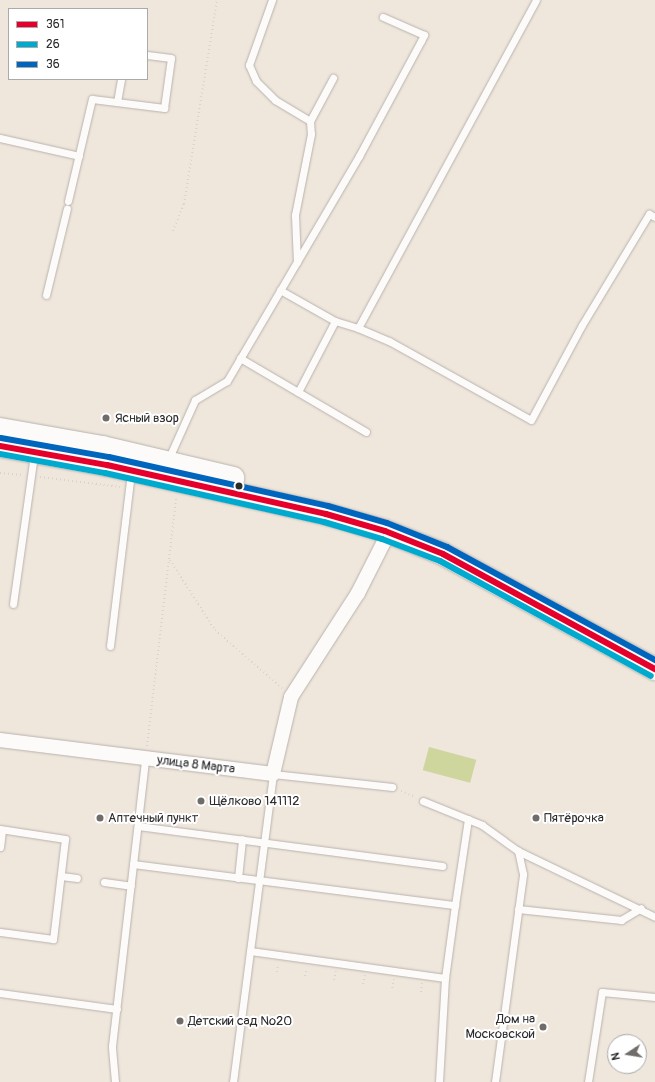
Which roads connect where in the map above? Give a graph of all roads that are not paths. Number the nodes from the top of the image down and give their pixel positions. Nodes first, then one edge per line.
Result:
1 (272, 0) edge
2 (536, 0) edge
3 (383, 17) dead end
4 (148, 55) edge
5 (334, 78) dead end
6 (121, 80) edge
7 (117, 102) junction
8 (310, 121) junction
9 (0, 138) edge
10 (79, 156) junction
11 (655, 217) edge
12 (297, 262) junction
13 (280, 290) junction
14 (46, 295) dead end
15 (335, 321) junction
16 (358, 328) junction
17 (240, 358) junction
18 (298, 392) junction
19 (0, 429) edge
20 (366, 432) dead end
21 (0, 446) edge
22 (34, 452) junction
23 (167, 462) junction
24 (130, 479) junction
25 (389, 532) junction
26 (13, 604) dead end
27 (110, 646) dead end
28 (655, 653) edge
29 (655, 669) edge
30 (0, 740) edge
31 (145, 759) junction
32 (273, 774) junction
33 (392, 787) road end
34 (423, 801) road end
35 (468, 819) junction
36 (138, 826) junction
37 (1, 830) edge
38 (242, 839) junction
39 (264, 842) junction
40 (0, 847) edge
41 (518, 851) junction
42 (133, 864) junction
43 (442, 866) dead end
44 (61, 876) junction
45 (76, 878) dead end
46 (238, 878) junction
47 (260, 881) junction
48 (104, 882) dead end
49 (131, 886) junction
50 (455, 905) junction
51 (640, 908) junction
52 (518, 909) junction
53 (655, 917) edge
54 (0, 932) edge
55 (250, 951) junction
56 (445, 978) junction
57 (0, 993) edge
58 (655, 997) edge
59 (117, 1009) junction
60 (115, 1082) edge
61 (233, 1082) edge
62 (439, 1082) edge
63 (495, 1082) edge
64 (588, 1082) edge

1 - 8 lane
2 - 16 lane
3 - 12 lane
4 - 7 lane
5 - 8 lane
6 - 7 lane
7 - 10 lane
8 - 12 lane
9 - 10 lane
10 - 14 lane
11 - 16 lane
12 - 13 lane
13 - 15 lane
13 - 17 lane
15 - 16 lane
15 - 18 lane
17 - 18 lane
17 - 23 lane
18 - 20 lane
19 - 23 main road
21 - 22 main road
22 - 24 main road
22 - 26 lane
23 - 28 main road
24 - 25 main road
24 - 27 lane
25 - 29 main road
25 - 32 street
30 - 31 street, улица 8 Марта
31 - 32 street, улица 8 Марта
31 - 36 lane
32 - 33 lane, улица 8 Марта
32 - 39 lane
34 - 35 lane
35 - 41 lane
35 - 50 lane
36 - 38 lane
36 - 42 lane
37 - 40 lane
37 - 44 lane
38 - 39 lane
38 - 46 lane
39 - 43 lane
39 - 47 lane
41 - 51 lane
41 - 52 lane
42 - 46 lane
42 - 49 lane
44 - 45 lane
44 - 54 lane
46 - 47 lane
47 - 50 lane
47 - 55 lane
48 - 49 lane
49 - 59 lane
50 - 56 lane
51 - 52 lane
51 - 53 lane
52 - 63 lane
55 - 56 lane
55 - 61 lane
56 - 62 lane
57 - 59 lane
58 - 64 lane
59 - 60 lane

